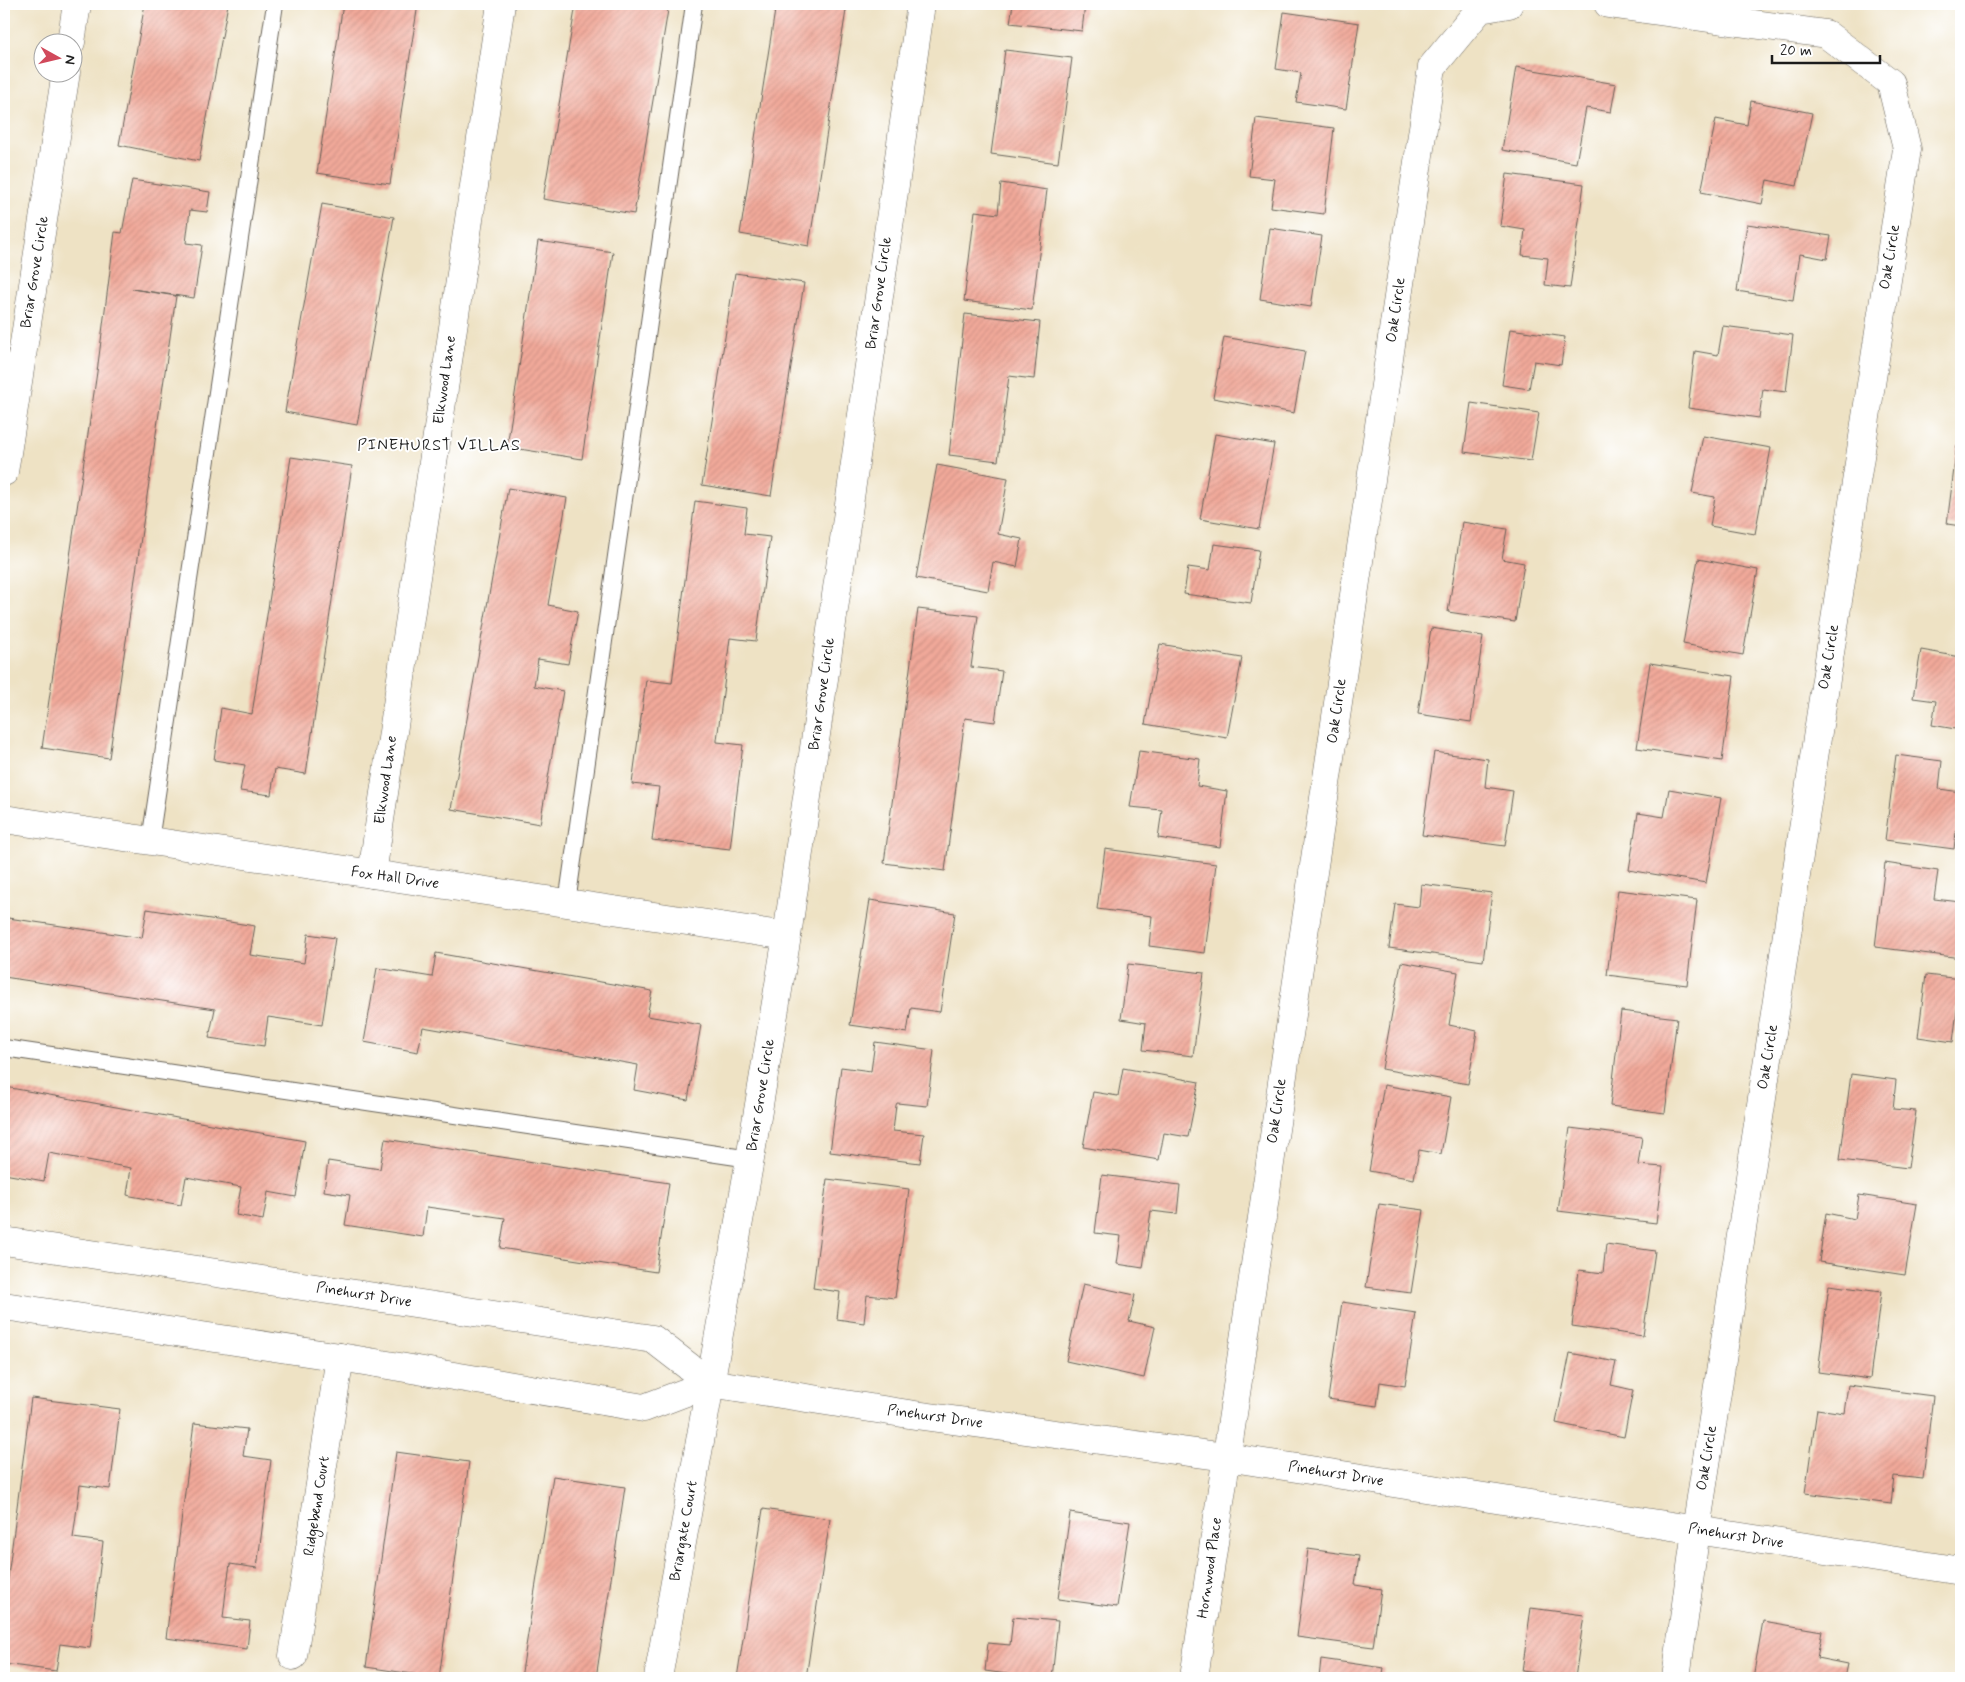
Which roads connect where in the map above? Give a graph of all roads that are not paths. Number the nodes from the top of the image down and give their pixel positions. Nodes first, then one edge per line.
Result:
1 (77, 4) edge
2 (275, 4) edge
3 (501, 4) edge
4 (694, 4) edge
5 (921, 4) edge
6 (1509, 4) edge
7 (1608, 4) edge
8 (73, 32) edge
9 (64, 82) edge
10 (4, 472) edge
11 (4, 819) edge
12 (150, 841) junction
13 (372, 874) junction
14 (568, 903) junction
15 (787, 936) junction
16 (4, 1048) edge
17 (750, 1159) junction
18 (4, 1242) edge
19 (4, 1306) edge
20 (340, 1356) junction
21 (710, 1383) junction
22 (1226, 1458) junction
23 (1696, 1530) junction
24 (1961, 1571) edge
25 (293, 1656) dead end
26 (658, 1678) edge
27 (1194, 1678) edge
28 (1676, 1678) edge

1 - 8 street
2 - 12 lane
3 - 13 street, Elkwood Lane
4 - 14 lane
5 - 15 street, Briar Grove Circle
6 - 22 street, Oak Circle
7 - 23 street, Oak Circle
9 - 10 street, Briar Grove Circle
11 - 12 street, Fox Hall Drive
12 - 13 street, Fox Hall Drive
13 - 14 street, Fox Hall Drive
14 - 15 street, Fox Hall Drive
15 - 17 street, Briar Grove Circle
16 - 17 lane
17 - 21 street, Briar Grove Circle
18 - 21 street, Pinehurst Drive
19 - 20 street, Pinehurst Drive
20 - 21 street, Pinehurst Drive
20 - 25 street, Ridgebend Court
21 - 22 street, Pinehurst Drive
21 - 26 street, Briargate Court
22 - 23 street, Pinehurst Drive
22 - 27 street, Hornwood Place
23 - 24 street, Pinehurst Drive
23 - 28 street, Oak Circle

